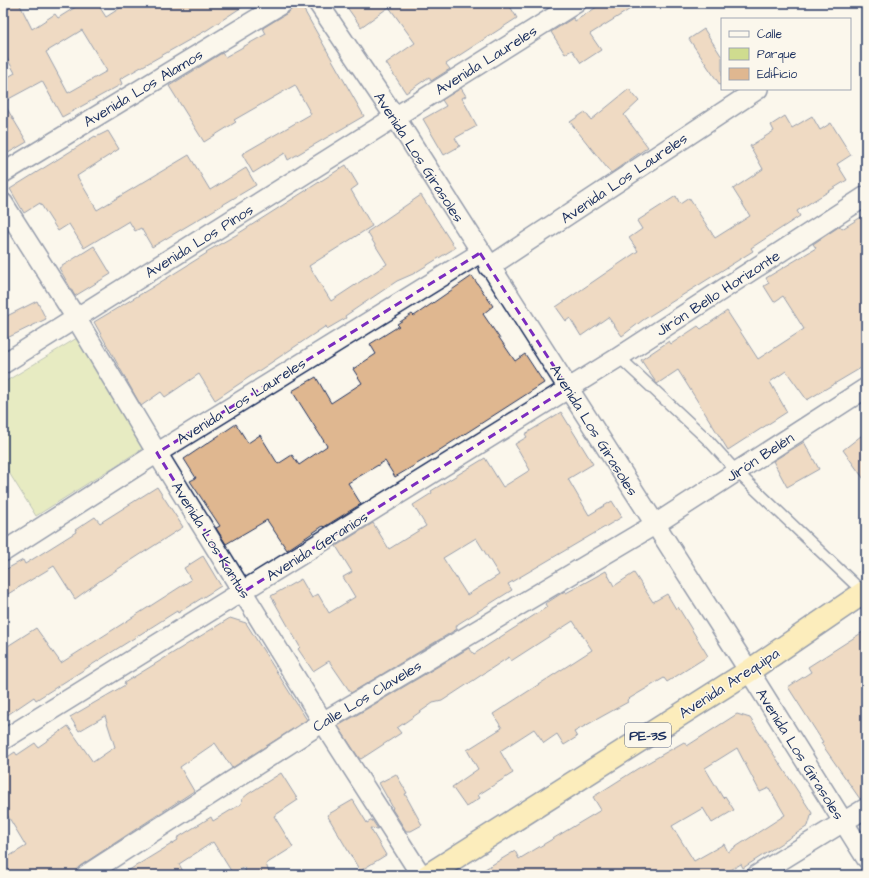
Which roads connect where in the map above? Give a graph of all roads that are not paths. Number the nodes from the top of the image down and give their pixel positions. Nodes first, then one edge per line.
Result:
1 (284, 3) edge
2 (318, 3) edge
3 (576, 3) edge
4 (756, 90) edge
5 (395, 117) junction
6 (3, 173) edge
7 (866, 196) edge
8 (3, 203) edge
9 (485, 260) junction
10 (76, 318) junction
11 (619, 357) junction
12 (3, 364) edge
13 (568, 388) junction
14 (866, 388) edge
15 (157, 453) junction
16 (737, 472) junction
17 (654, 525) junction
18 (3, 552) edge
19 (243, 592) junction
20 (865, 592) edge
21 (749, 671) junction
22 (323, 722) junction
23 (3, 740) edge
24 (866, 808) edge
25 (842, 823) junction
26 (866, 858) edge
27 (86, 875) edge
28 (421, 875) edge
29 (428, 875) edge
30 (757, 875) edge

1 - 6 street, Avenida Los Alamos
2 - 5 street, Avenida Los Girasoles
3 - 5 street, Avenida Laureles
4 - 9 street, Avenida Los Laureles
5 - 9 street, Avenida Los Girasoles
5 - 10 street, Avenida Los Pinos
7 - 11 street, Jirón Bello Horizonte
8 - 10 street, Avenida Los Kantus
9 - 13 street, Avenida Los Girasoles
9 - 15 street, Avenida Los Laureles
10 - 12 street, Avenida Los Pinos
10 - 15 street, Avenida Los Kantus
11 - 13 street, Jirón Bello Horizonte
11 - 16 lane
13 - 17 street, Avenida Los Girasoles
13 - 19 street, Avenida Geranios
14 - 16 street, Jirón Belén
15 - 18 street, Avenida Los Laureles
15 - 19 street, Avenida Los Kantus
16 - 17 street, Jirón Belén
16 - 20 lane
17 - 21 street, Avenida Los Girasoles
17 - 22 street, Calle Los Claveles
19 - 22 street, Avenida Los Kantus
19 - 23 street, Avenida Geranios
20 - 21 highway, Avenida Arequipa / PE-3S
21 - 25 street, Avenida Los Girasoles
21 - 29 highway, Avenida Arequipa / PE-3S
22 - 27 street, Calle Los Claveles
22 - 28 street, Avenida Los Kantus
24 - 25 street
25 - 26 street, Avenida Los Girasoles
25 - 30 street

